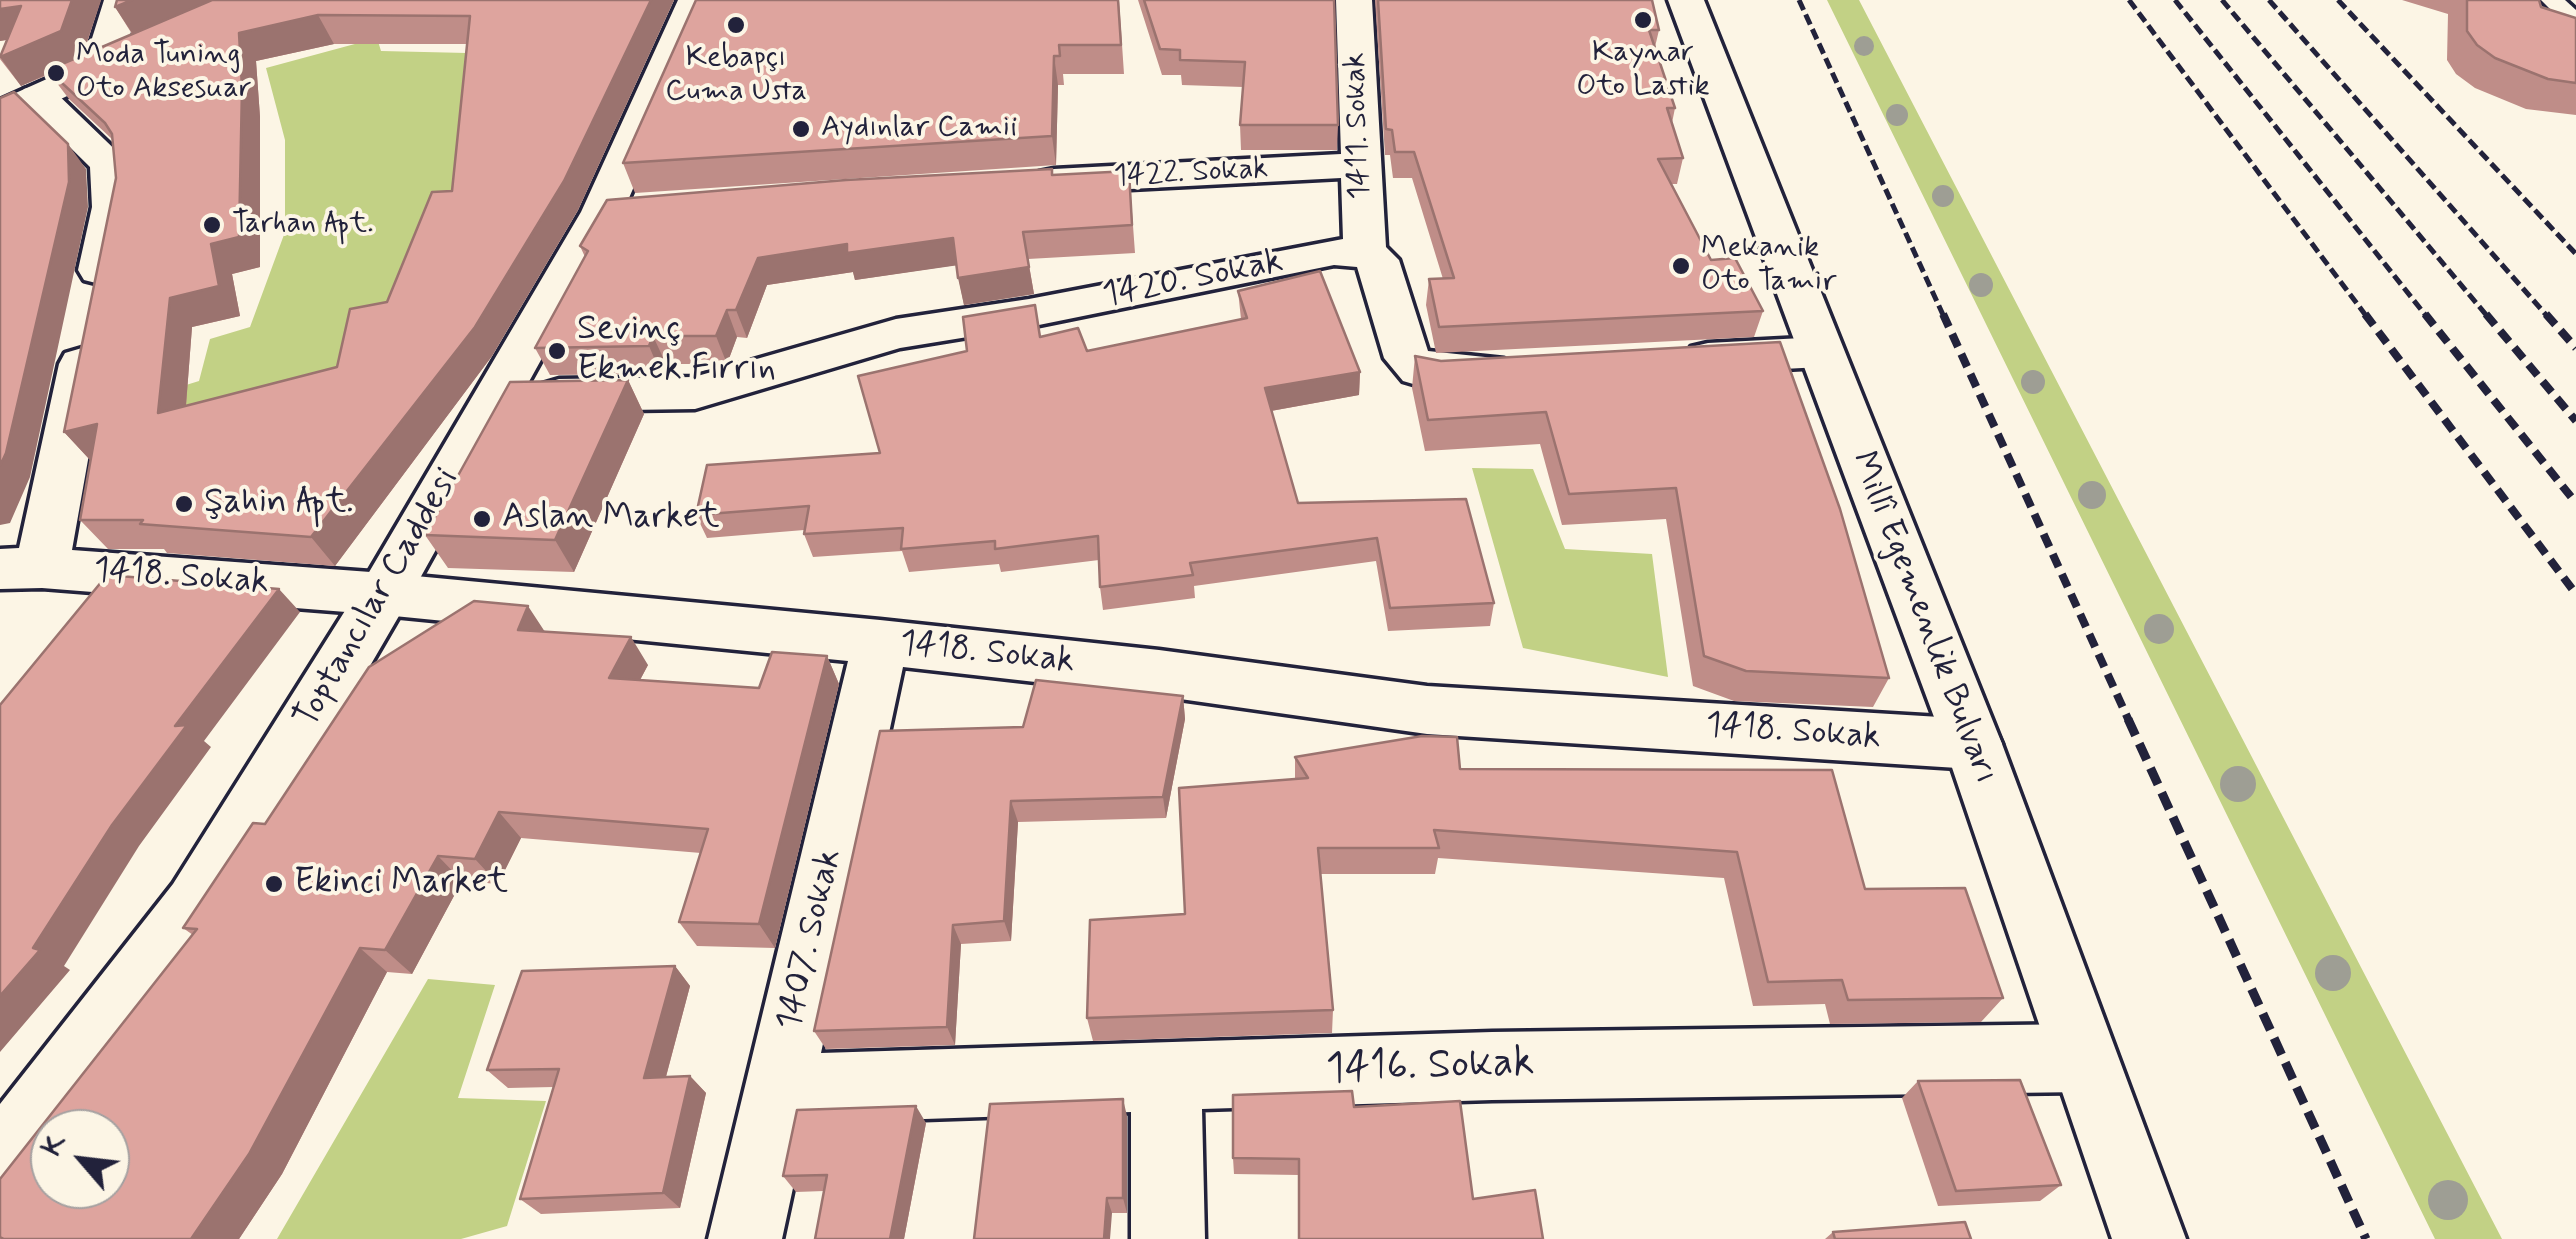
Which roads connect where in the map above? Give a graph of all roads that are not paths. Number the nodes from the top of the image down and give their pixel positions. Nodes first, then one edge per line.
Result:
1 (122, 0) edge
2 (257, 0) edge
3 (696, 0) edge
4 (1354, 0) edge
5 (1686, 0) edge
6 (2552, 0) edge
7 (2576, 22) edge
8 (102, 66) junction
9 (19, 106) edge
10 (1361, 165) junction
11 (1010, 183) edge
12 (1364, 253) junction
13 (1821, 352) junction
14 (1668, 360) edge
15 (1535, 367) edge
16 (496, 396) junction
17 (21, 568) edge
18 (384, 594) junction
19 (880, 642) junction
20 (1974, 744) junction
21 (2083, 1058) junction
22 (1166, 1076) junction
23 (777, 1090) junction
24 (0, 1162) edge
25 (745, 1239) edge
26 (1168, 1239) edge
27 (2150, 1239) edge

1 - 8 street
2 - 8 street
3 - 16 street, Toptancılar Caddesi
4 - 10 street, 1411. Sokak
5 - 13 street, Millî Egemenlik Bulvarı
6 - 7 lane
8 - 9 street
9 - 17 street
10 - 11 street, 1422. Sokak
10 - 12 street, 1411. Sokak
12 - 15 street
12 - 16 street, 1420. Sokak
13 - 14 street
13 - 20 street, Millî Egemenlik Bulvarı
16 - 18 street, Toptancılar Caddesi
17 - 18 street, 1418. Sokak
18 - 19 street, 1418. Sokak
18 - 24 street, Toptancılar Caddesi
19 - 20 street, 1418. Sokak
19 - 23 street, 1407. Sokak
20 - 21 street, Millî Egemenlik Bulvarı
21 - 22 street, 1416. Sokak
21 - 27 street, Millî Egemenlik Bulvarı
22 - 23 street, 1416. Sokak
22 - 26 street
23 - 25 street, 1407. Sokak

